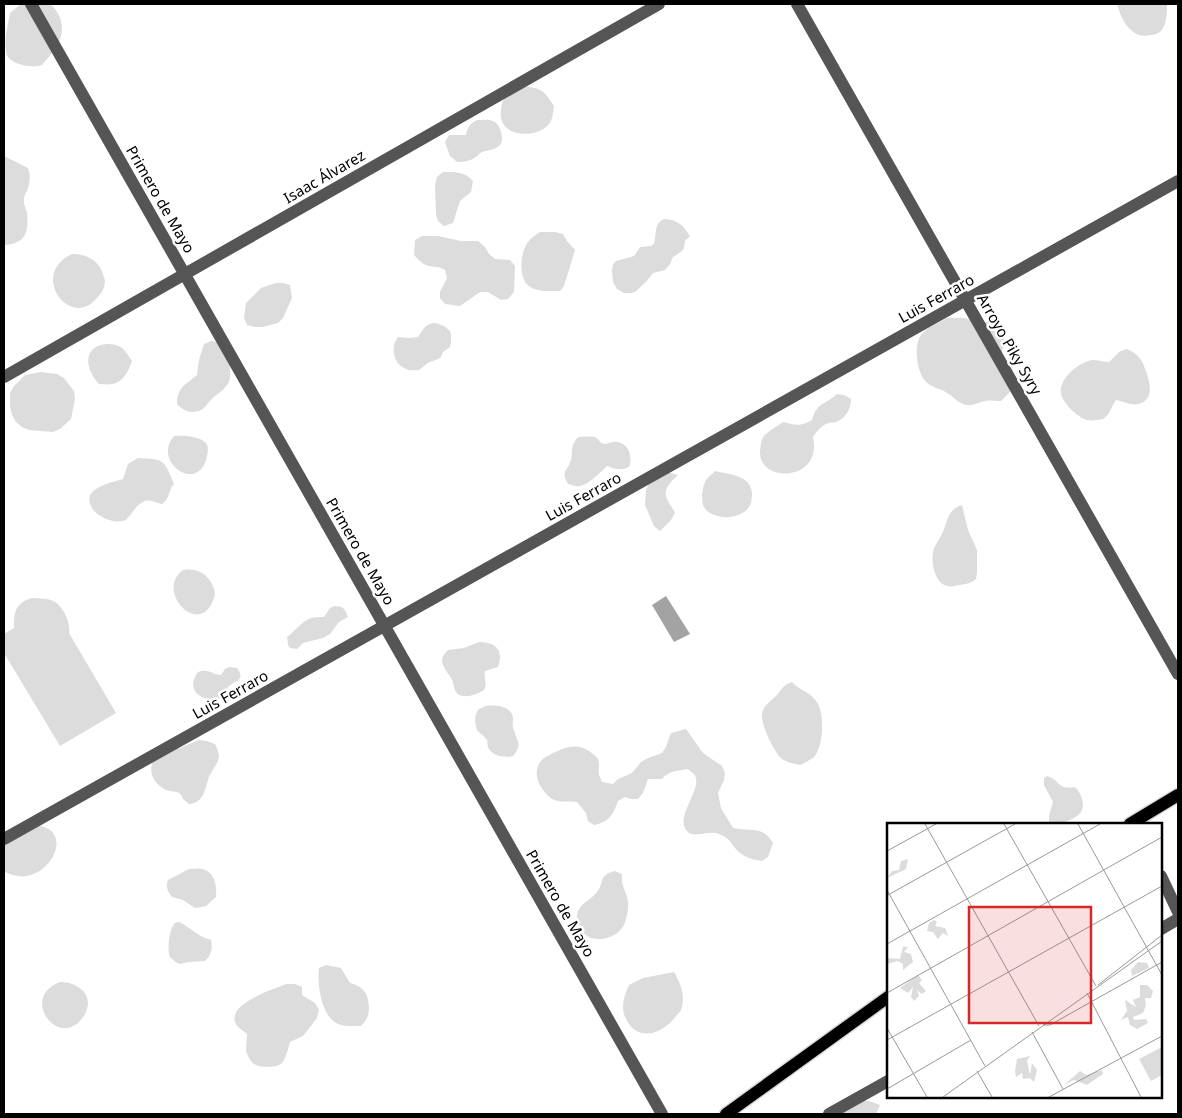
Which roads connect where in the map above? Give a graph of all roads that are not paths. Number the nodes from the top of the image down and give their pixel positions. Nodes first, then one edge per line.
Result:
1 (31, 4) edge
2 (660, 4) edge
3 (797, 4) edge
4 (1178, 181) edge
5 (185, 274) junction
6 (966, 300) junction
7 (4, 377) edge
8 (384, 626) junction
9 (1178, 674) edge
10 (1178, 795) edge
11 (1133, 823) edge
12 (4, 839) edge
13 (1162, 878) edge
14 (1178, 912) edge
15 (1178, 919) edge
16 (1162, 928) edge
17 (887, 999) edge
18 (887, 1082) edge
19 (662, 1114) edge
20 (726, 1114) edge
21 (829, 1114) edge

1 - 5 street, Primero de Mayo
2 - 5 street, Isaac Álvarez
3 - 6 street, Arroyo Piky Syry
4 - 6 street, Luis Ferraro
5 - 7 street, Isaac Álvarez
5 - 8 street, Primero de Mayo
6 - 8 street, Luis Ferraro
6 - 9 street, Arroyo Piky Syry
8 - 12 street, Luis Ferraro
8 - 19 street, Primero de Mayo
10 - 11 main road
13 - 14 street
15 - 16 street
17 - 20 main road
18 - 21 street

